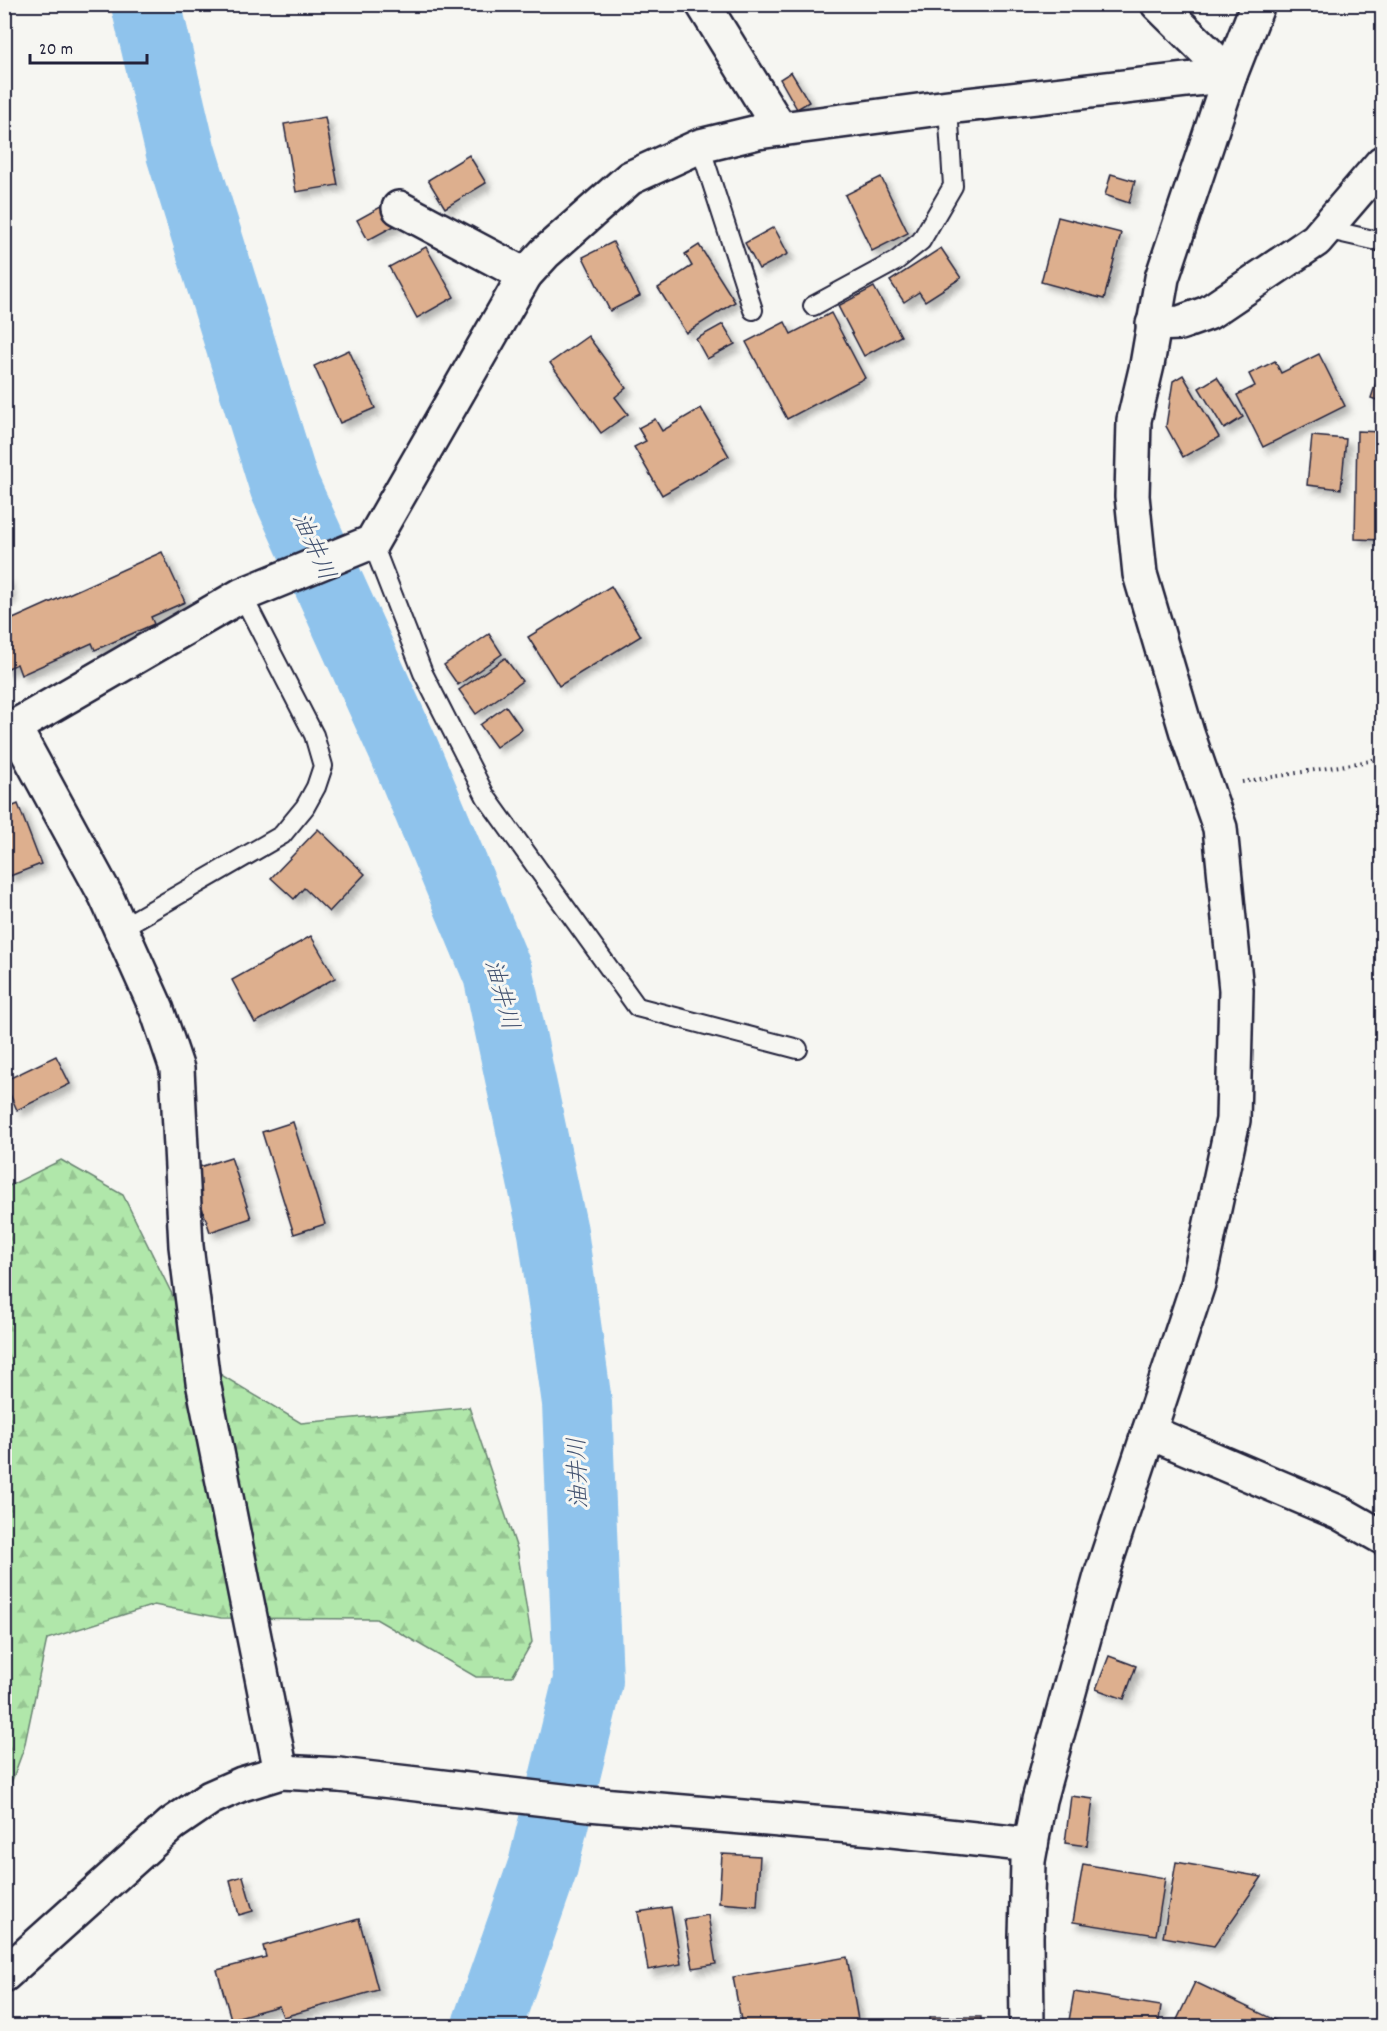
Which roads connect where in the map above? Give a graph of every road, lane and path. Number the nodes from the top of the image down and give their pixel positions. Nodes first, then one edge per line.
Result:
1 (703, 4) edge
2 (1158, 4) edge
3 (1258, 4) edge
4 (1181, 16) edge
5 (1230, 75) junction
6 (948, 107) junction
7 (780, 129) junction
8 (700, 146) junction
9 (1383, 163) edge
10 (399, 208) dead end
11 (1325, 229) junction
12 (1383, 242) edge
13 (525, 275) junction
14 (813, 306) dead end
15 (753, 310) dead end
16 (1153, 324) junction
17 (372, 542) junction
18 (253, 591) junction
19 (8, 725) edge
20 (1383, 756) edge
21 (1206, 788) junction
22 (120, 928) junction
23 (798, 1050) dead end
24 (1149, 1432) junction
25 (1383, 1538) edge
26 (281, 1773) junction
27 (1031, 1845) junction
28 (4, 1976) edge
29 (1027, 2026) edge

1 - 7 street
2 - 4 street
3 - 5 street
4 - 5 street
5 - 6 street
5 - 16 street
6 - 7 street
6 - 14 lane
7 - 8 street
8 - 13 street
8 - 15 lane
9 - 11 street
10 - 13 street
11 - 12 lane
11 - 16 street
13 - 17 street
16 - 21 street
17 - 18 street
17 - 23 lane
18 - 19 street
18 - 22 lane
19 - 22 street
20 - 21 path
21 - 24 street
22 - 26 street
24 - 25 street
24 - 27 street
26 - 27 street
26 - 28 street
27 - 29 street

